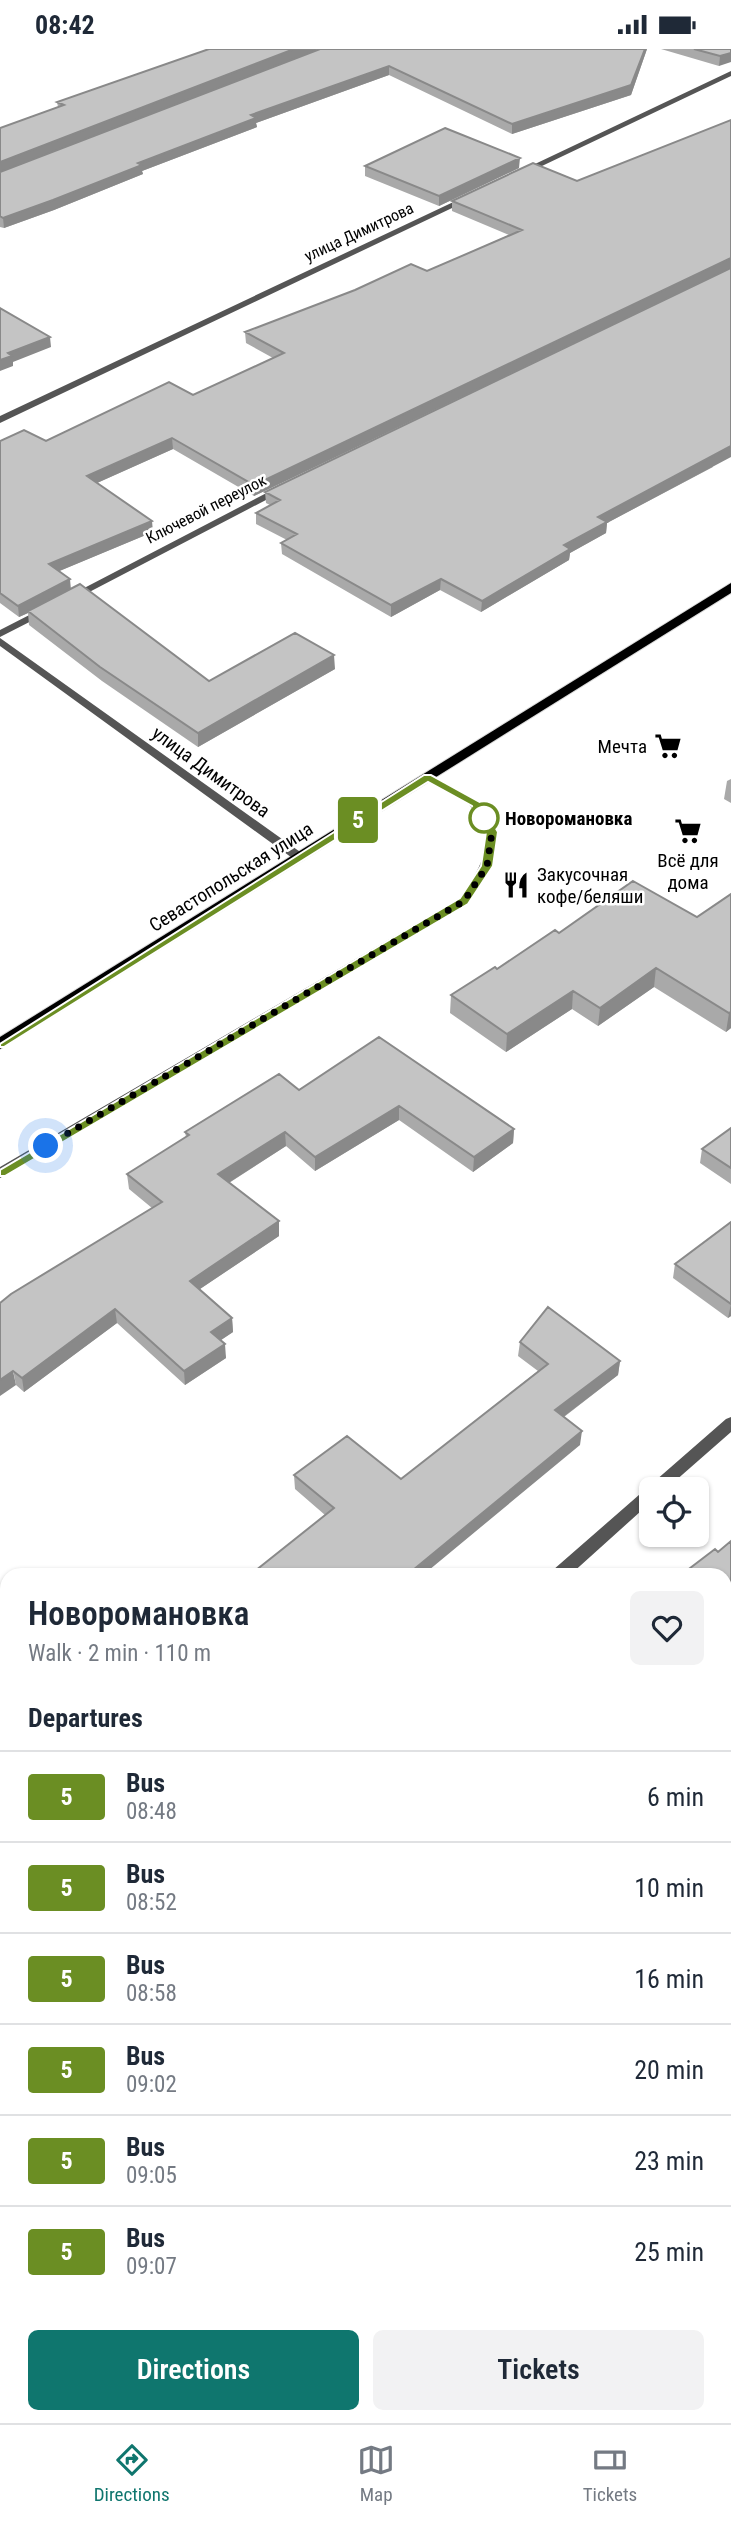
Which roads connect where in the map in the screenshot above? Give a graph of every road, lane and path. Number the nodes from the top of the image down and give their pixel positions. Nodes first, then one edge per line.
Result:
1 (731, 73) edge
2 (504, 181) edge
3 (479, 193) edge
4 (0, 420) edge
5 (297, 480) edge
6 (731, 587) edge
7 (0, 633) edge
8 (0, 641) edge
9 (428, 777) junction
10 (299, 857) junction
11 (0, 1044) edge
12 (0, 1173) edge
13 (731, 1423) edge
14 (670, 1477) edge
15 (639, 1504) edge
16 (567, 1568) edge

1 - 2 street
3 - 4 street, улица Димитрова
5 - 7 street, Ключевой переулок
6 - 9 main road, Севастопольская улица
8 - 10 street, улица Димитрова
9 - 10 main road, Севастопольская улица
9 - 12 street
10 - 11 main road, Севастопольская улица
13 - 14 street
15 - 16 street

